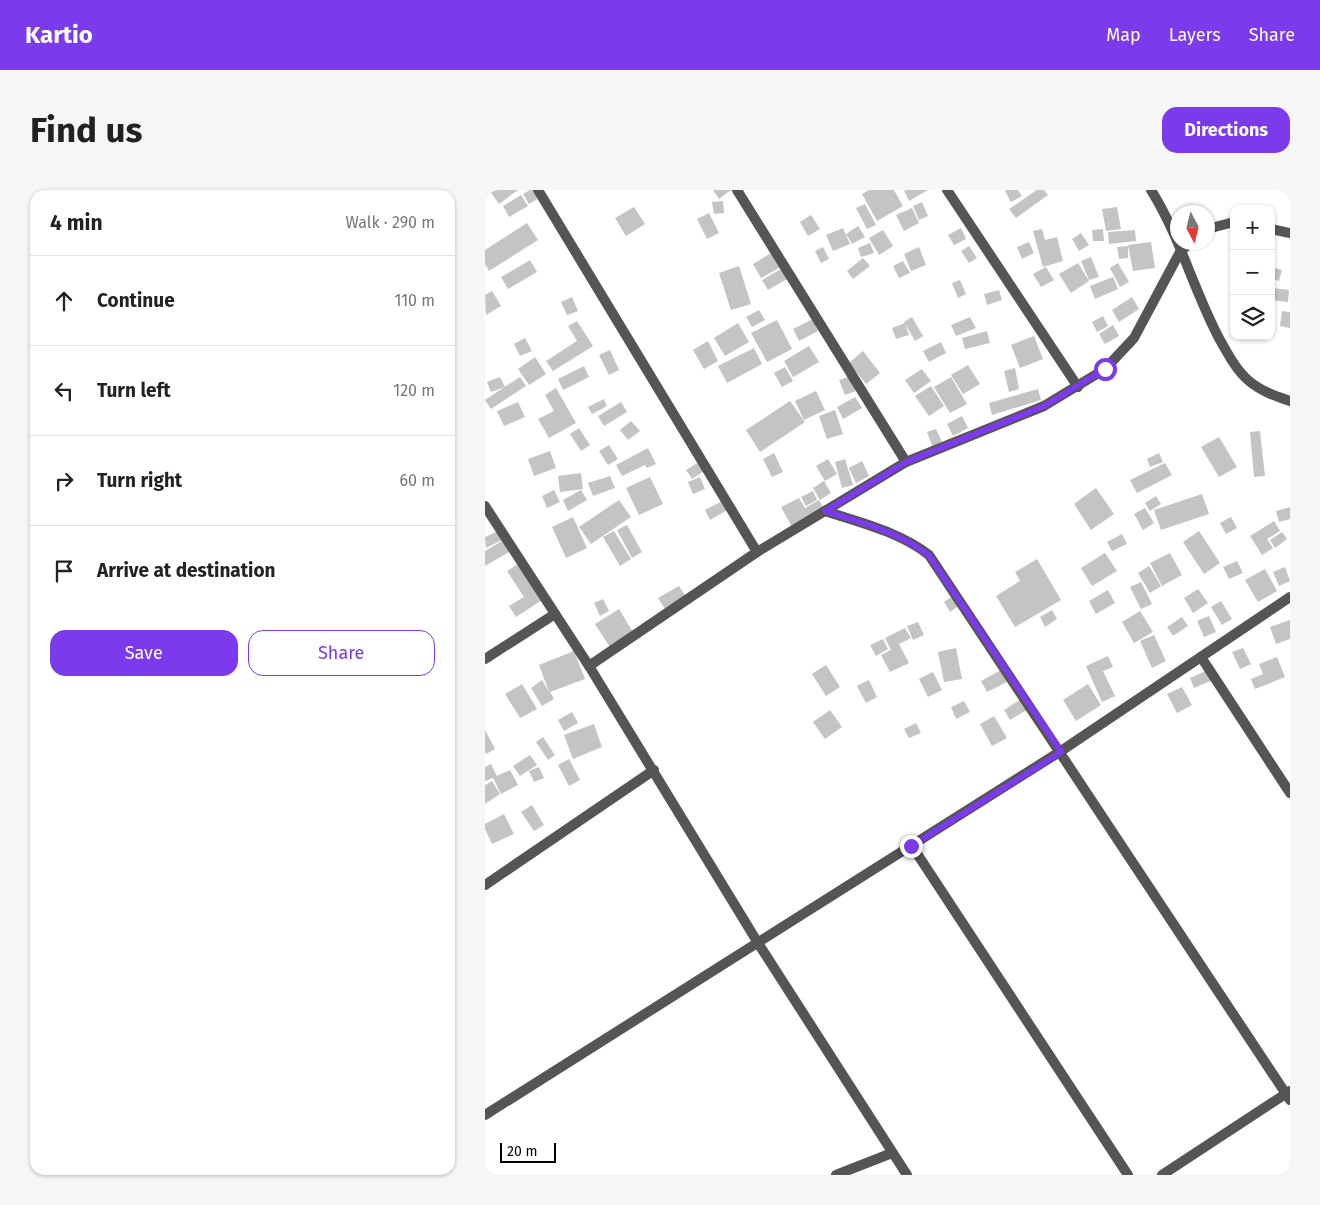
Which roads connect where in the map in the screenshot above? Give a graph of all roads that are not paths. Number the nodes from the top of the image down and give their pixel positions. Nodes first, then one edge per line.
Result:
1 (538, 190) edge
2 (737, 190) edge
3 (947, 190) edge
4 (1151, 190) edge
5 (1230, 223) edge
6 (1215, 227) edge
7 (1275, 230) edge
8 (1290, 233) edge
9 (1180, 252) junction
10 (1078, 387) junction
11 (1290, 401) edge
12 (906, 462) junction
13 (485, 506) edge
14 (825, 511) junction
15 (757, 552) junction
16 (1290, 597) edge
17 (555, 614) junction
18 (1201, 657) junction
19 (485, 659) edge
20 (589, 666) junction
21 (1061, 752) junction
22 (654, 770) junction
23 (1290, 793) edge
24 (911, 846) junction
25 (485, 885) edge
26 (758, 943) junction
27 (1289, 1095) edge
28 (485, 1115) edge
29 (892, 1153) junction
30 (837, 1175) edge
31 (907, 1175) edge
32 (1127, 1175) edge
33 (1162, 1175) edge

1 - 15 street
2 - 12 street
3 - 10 street
4 - 9 street
5 - 6 street
7 - 8 street
9 - 10 street
9 - 11 street
10 - 12 street
12 - 14 street
13 - 17 street
14 - 15 street
14 - 21 street
15 - 20 street
16 - 18 street
17 - 19 street
17 - 20 street
18 - 21 street
18 - 23 street
20 - 22 street
21 - 24 street
21 - 27 street
22 - 25 street
22 - 26 street
24 - 26 street
24 - 32 street
26 - 28 street
26 - 29 street
27 - 33 street
29 - 30 street
29 - 31 street

